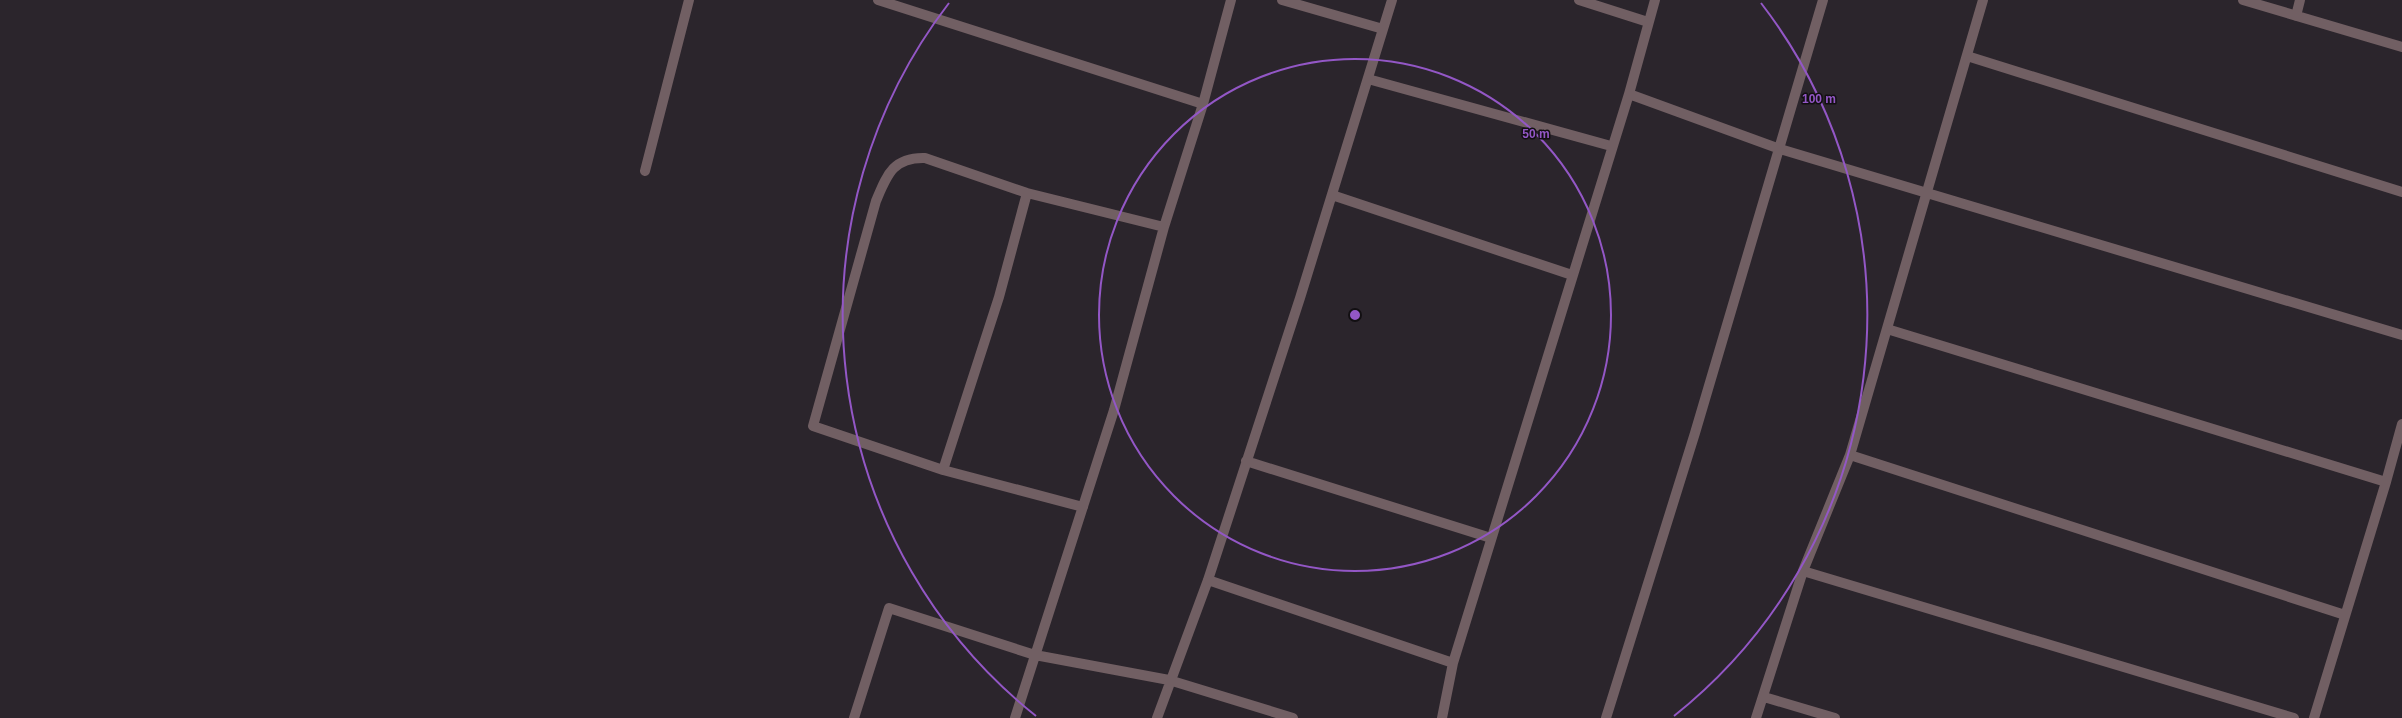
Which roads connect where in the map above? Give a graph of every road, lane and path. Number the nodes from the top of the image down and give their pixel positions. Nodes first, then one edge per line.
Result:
1 (689, 0) edge
2 (878, 0) edge
3 (1231, 0) edge
4 (1282, 0) edge
5 (1392, 0) edge
6 (1579, 0) edge
7 (1655, 0) edge
8 (1823, 0) edge
9 (1983, 0) edge
10 (2244, 0) edge
11 (2300, 0) edge
12 (2296, 16) junction
13 (1648, 22) junction
14 (1382, 29) junction
15 (2402, 47) edge
16 (1967, 56) junction
17 (1368, 78) junction
18 (1629, 94) junction
19 (1203, 104) junction
20 (1611, 146) junction
21 (1780, 149) junction
22 (645, 171) dead end
23 (2402, 192) edge
24 (1027, 193) junction
25 (1928, 194) junction
26 (1332, 195) junction
27 (1164, 227) junction
28 (1572, 275) junction
29 (1887, 329) junction
30 (2402, 335) edge
31 (2402, 424) edge
32 (1850, 455) junction
33 (1246, 461) junction
34 (943, 470) junction
35 (2386, 482) junction
36 (1083, 507) junction
37 (1491, 538) junction
38 (1803, 571) junction
39 (1208, 580) junction
40 (2346, 615) junction
41 (1036, 655) junction
42 (1453, 663) junction
43 (1169, 680) junction
44 (1764, 697) junction
45 (854, 718) edge
46 (1015, 718) edge
47 (1157, 718) edge
48 (1293, 718) edge
49 (1442, 718) edge
50 (1606, 718) edge
51 (1756, 718) edge
52 (1836, 718) edge
53 (2294, 718) edge
54 (2314, 718) edge

1 - 22 street
2 - 19 street
3 - 19 street
4 - 14 street
5 - 14 street
6 - 13 street
7 - 13 street
8 - 21 street
9 - 16 street
10 - 12 street
11 - 12 street
12 - 15 street
13 - 18 street
14 - 17 street
16 - 23 street
16 - 25 street
17 - 20 street
17 - 26 street
18 - 20 street
18 - 21 street
19 - 27 street
20 - 28 street
21 - 25 street
21 - 50 street
24 - 27 street
24 - 34 street
24 - 34 street
25 - 29 street
25 - 30 street
26 - 28 street
26 - 33 street
27 - 36 street
28 - 37 street
29 - 32 street
29 - 35 street
31 - 35 street
32 - 38 street
32 - 40 street
33 - 37 street
33 - 39 street
34 - 36 street
35 - 40 street
36 - 41 street
37 - 42 street
38 - 44 street
38 - 53 street
39 - 42 street
39 - 43 street
40 - 54 street
41 - 43 street
41 - 45 street
41 - 46 street
42 - 49 street
43 - 47 street
43 - 48 street
44 - 51 street
44 - 52 street

